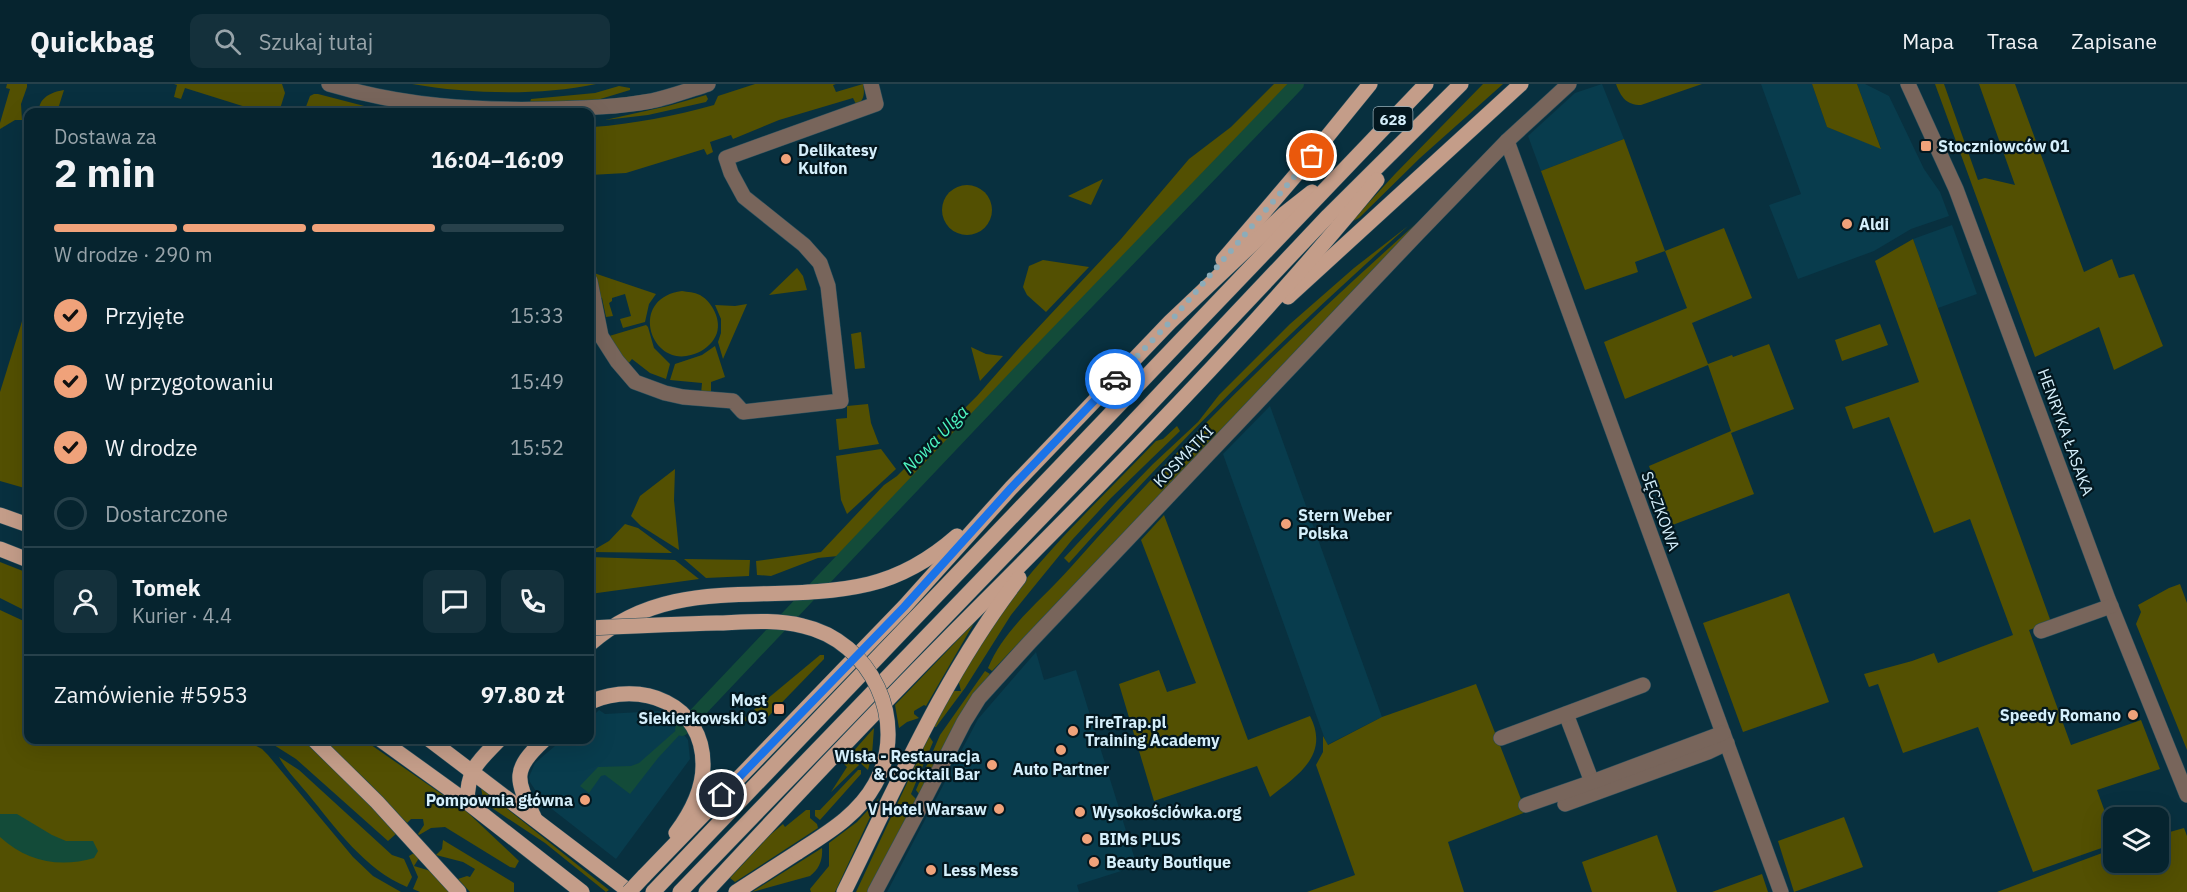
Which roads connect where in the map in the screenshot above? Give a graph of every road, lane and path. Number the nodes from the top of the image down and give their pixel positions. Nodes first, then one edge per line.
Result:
1 (329, 84) edge
2 (708, 84) edge
3 (871, 84) edge
4 (1370, 84) edge
5 (1426, 84) edge
6 (1461, 84) edge
7 (1521, 84) edge
8 (1569, 84) edge
9 (1908, 84) edge
10 (449, 108) edge
11 (593, 108) edge
12 (1422, 124) junction
13 (1507, 141) junction
14 (1359, 154) junction
15 (594, 301) edge
16 (1170, 322) junction
17 (1219, 360) junction
18 (1011, 488) junction
19 (0, 515) edge
20 (24, 524) edge
21 (1059, 528) junction
22 (0, 549) edge
23 (24, 558) edge
24 (2111, 606) junction
25 (594, 628) edge
26 (2041, 631) dead end
27 (594, 640) edge
28 (1643, 685) dead end
29 (594, 700) edge
30 (1566, 714) junction
31 (1501, 738) dead end
32 (1725, 738) junction
33 (318, 744) edge
34 (387, 744) edge
35 (435, 744) edge
36 (495, 744) edge
37 (540, 744) edge
38 (471, 770) junction
39 (1592, 782) junction
40 (2187, 795) edge
41 (467, 802) junction
42 (1565, 804) dead end
43 (1526, 805) dead end
44 (536, 820) junction
45 (674, 840) junction
46 (737, 891) edge
47 (459, 892) edge
48 (582, 892) edge
49 (629, 892) edge
50 (653, 892) edge
51 (680, 892) edge
52 (706, 892) edge
53 (844, 892) edge
54 (875, 892) edge
55 (1781, 892) edge

1 - 10 street
2 - 11 street
3 - 15 street
4 - 16 main road
5 - 14 main road, 628
6 - 12 main road, 628
7 - 17 main road
8 - 13 street, KOSMATKI
9 - 24 street, HENRYKA ŁASAKA
12 - 17 main road
12 - 51 main road
13 - 32 street, SĘCZKOWA
13 - 54 street, KOSMATKI
14 - 16 main road
14 - 50 main road
16 - 18 main road
17 - 21 main road
18 - 27 main road
18 - 45 main road
19 - 20 main road
21 - 52 main road
21 - 53 main road
22 - 23 main road
24 - 26 street
24 - 40 street, HENRYKA ŁASAKA
25 - 46 main road, bridge
28 - 30 street
29 - 45 main road
30 - 31 street
30 - 39 street
32 - 39 street
32 - 42 street
32 - 55 street, SĘCZKOWA
33 - 47 main road
34 - 41 main road
35 - 38 main road
36 - 38 main road
37 - 44 main road
38 - 41 main road
38 - 44 main road
39 - 43 street
41 - 48 main road
44 - 49 main road
45 - 49 main road, bridge

